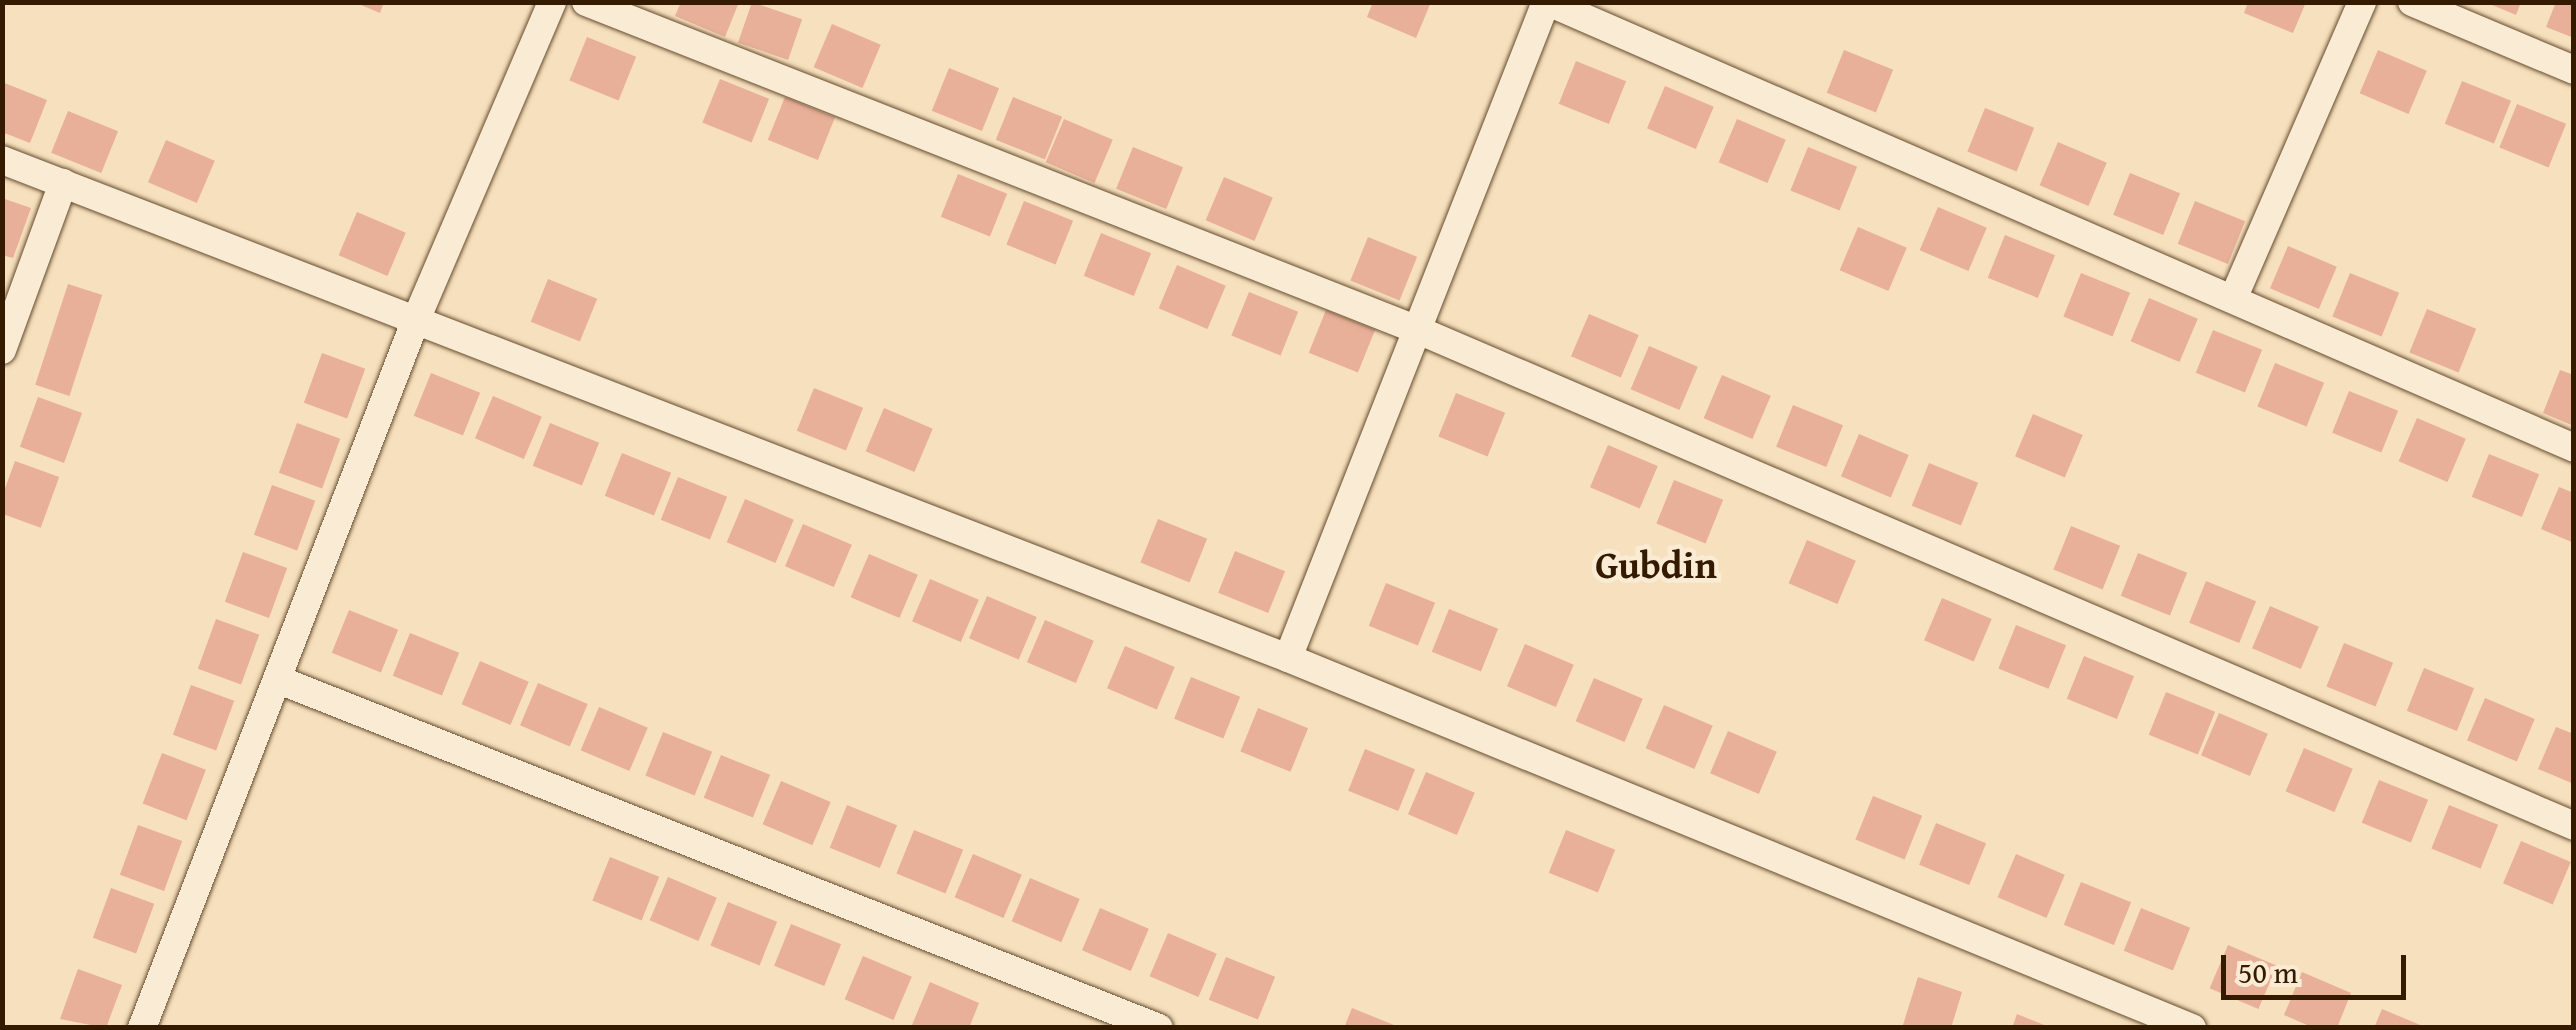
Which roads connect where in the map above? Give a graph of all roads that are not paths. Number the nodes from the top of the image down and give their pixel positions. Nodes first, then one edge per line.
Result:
1 (552, 2) edge
2 (586, 2) edge
3 (1547, 2) edge
4 (2362, 2) edge
5 (2412, 2) edge
6 (2574, 70) edge
7 (2, 160) edge
8 (64, 182) junction
9 (2233, 299) junction
10 (415, 322) junction
11 (1418, 330) junction
12 (2, 350) edge
13 (2574, 448) edge
14 (1288, 658) junction
15 (279, 680) junction
16 (2574, 826) edge
17 (151, 1025) edge
18 (1159, 1028) edge
19 (2192, 1028) edge

1 - 10 street
2 - 11 street
3 - 9 street
3 - 11 street
4 - 9 street
5 - 6 street
7 - 8 street
8 - 10 street
8 - 12 street
9 - 13 street
10 - 14 street
10 - 15 street
11 - 14 street
11 - 16 street
14 - 19 street
15 - 17 street
15 - 18 street

